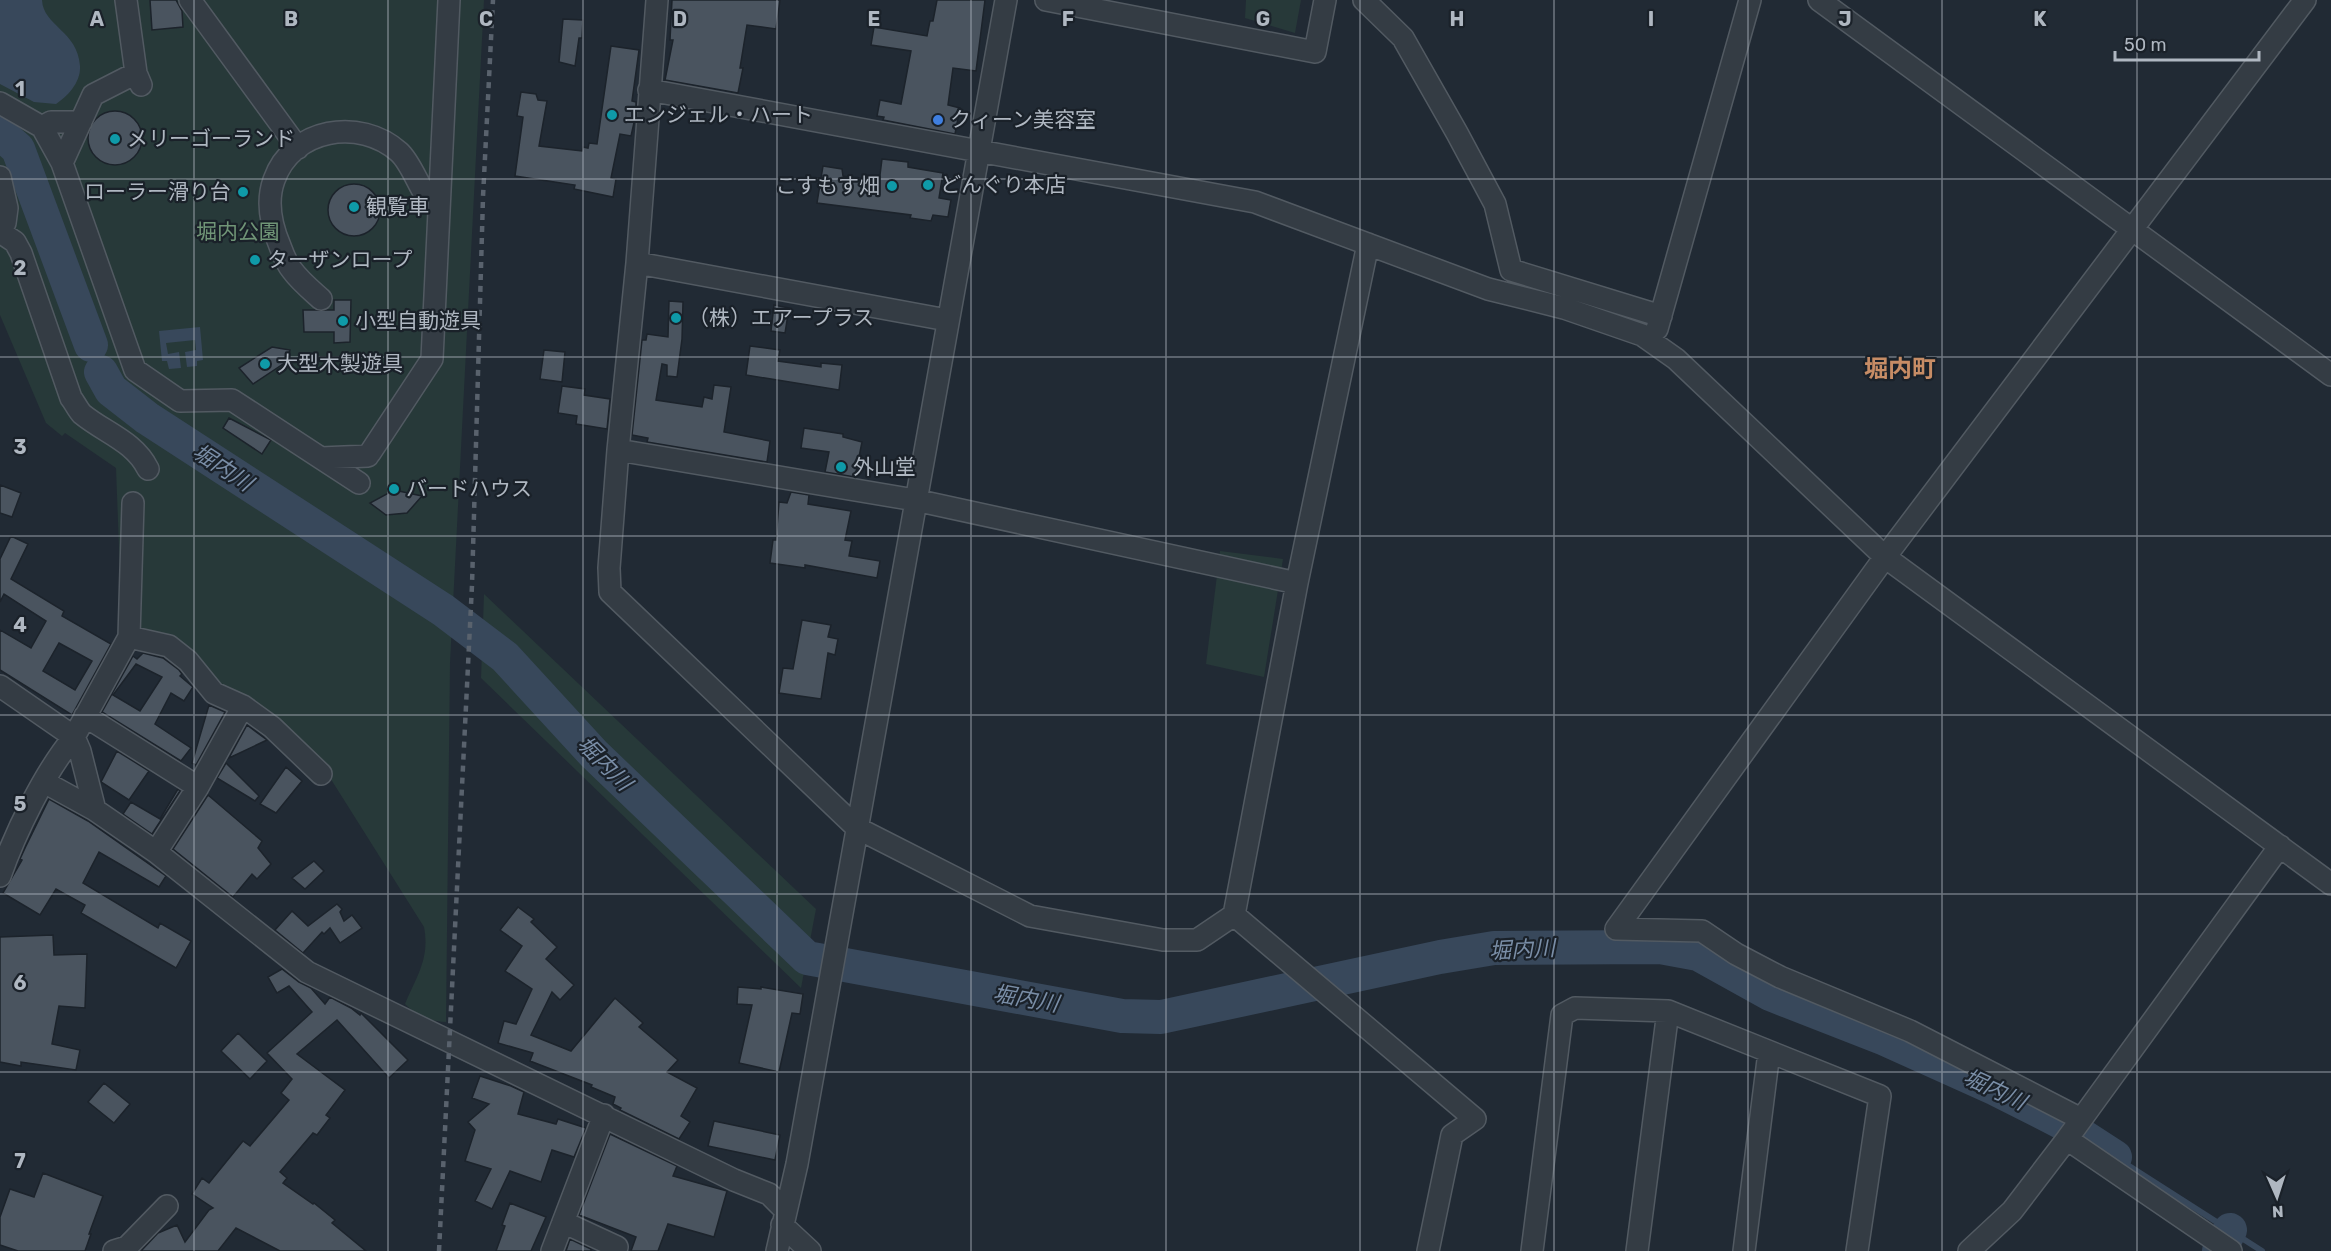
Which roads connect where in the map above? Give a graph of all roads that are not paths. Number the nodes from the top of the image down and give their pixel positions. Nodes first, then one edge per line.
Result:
1 (126, 0) edge
2 (190, 0) edge
3 (449, 0) edge
4 (657, 0) edge
5 (1006, 0) edge
6 (1046, 0) edge
7 (1325, 0) edge
8 (1364, 0) edge
9 (1750, 0) edge
10 (1819, 0) edge
11 (2305, 0) edge
12 (1086, 4) edge
13 (650, 90) junction
14 (0, 103) edge
15 (81, 122) junction
16 (42, 128) junction
17 (298, 148) junction
18 (978, 149) junction
19 (62, 163) junction
20 (1, 167) edge
21 (439, 191) junction
22 (3, 227) edge
23 (2131, 229) junction
24 (1368, 243) junction
25 (637, 263) junction
26 (321, 299) dead end
27 (1661, 316) junction
28 (947, 320) junction
29 (1654, 342) junction
30 (2331, 375) edge
31 (618, 450) junction
32 (321, 458) junction
33 (148, 469) dead end
34 (359, 483) dead end
35 (915, 500) junction
36 (133, 502) dead end
37 (1885, 557) junction
38 (1297, 583) junction
39 (129, 637) junction
40 (0, 686) edge
41 (243, 706) junction
42 (85, 716) junction
43 (74, 737) junction
44 (321, 774) dead end
45 (44, 782) junction
46 (198, 787) junction
47 (95, 810) junction
48 (857, 828) junction
49 (2280, 846) junction
50 (156, 852) junction
51 (1, 871) edge
52 (2331, 884) edge
53 (1234, 915) junction
54 (1668, 1011) junction
55 (1769, 1052) junction
56 (604, 1115) junction
57 (2081, 1119) junction
58 (2067, 1139) junction
59 (167, 1206) dead end
60 (784, 1218) junction
61 (563, 1222) junction
62 (114, 1251) edge
63 (552, 1251) edge
64 (615, 1251) edge
65 (777, 1251) edge
66 (810, 1251) edge
67 (1428, 1251) edge
68 (1532, 1251) edge
69 (1637, 1251) edge
70 (1744, 1251) edge
71 (1857, 1251) edge
72 (1969, 1251) edge
73 (2231, 1251) edge

1 - 15 street
2 - 17 street
3 - 21 street
4 - 13 street
5 - 18 street
6 - 12 street
7 - 12 street
8 - 27 street
9 - 27 street
10 - 23 street
11 - 23 street
13 - 18 street
13 - 25 street
14 - 16 street
15 - 16 street
15 - 19 street
16 - 19 street
17 - 21 street
17 - 26 street
18 - 24 street
18 - 28 street
19 - 32 street
20 - 22 street
21 - 32 street
22 - 33 street
23 - 30 street
23 - 37 street
24 - 29 street
24 - 38 street
25 - 28 street
25 - 31 street
27 - 29 street
28 - 35 street
29 - 37 street
31 - 35 street
31 - 48 street
32 - 34 street
35 - 38 street
35 - 48 street
36 - 39 street
37 - 49 street
37 - 57 street
38 - 53 street
39 - 41 street
39 - 42 street
40 - 43 street
41 - 44 street
41 - 46 street
42 - 43 street
42 - 46 street
43 - 45 street
43 - 47 street
45 - 47 street
45 - 51 street
46 - 50 street
47 - 50 street
48 - 53 street
48 - 60 street
49 - 52 street
49 - 57 street
50 - 56 street
53 - 67 street
54 - 55 street
54 - 68 street
54 - 69 street
55 - 70 street
55 - 71 street
56 - 60 street
56 - 61 street
57 - 58 street
58 - 72 street
58 - 73 street
59 - 62 street
60 - 65 street
60 - 66 street
61 - 63 street
61 - 64 street

